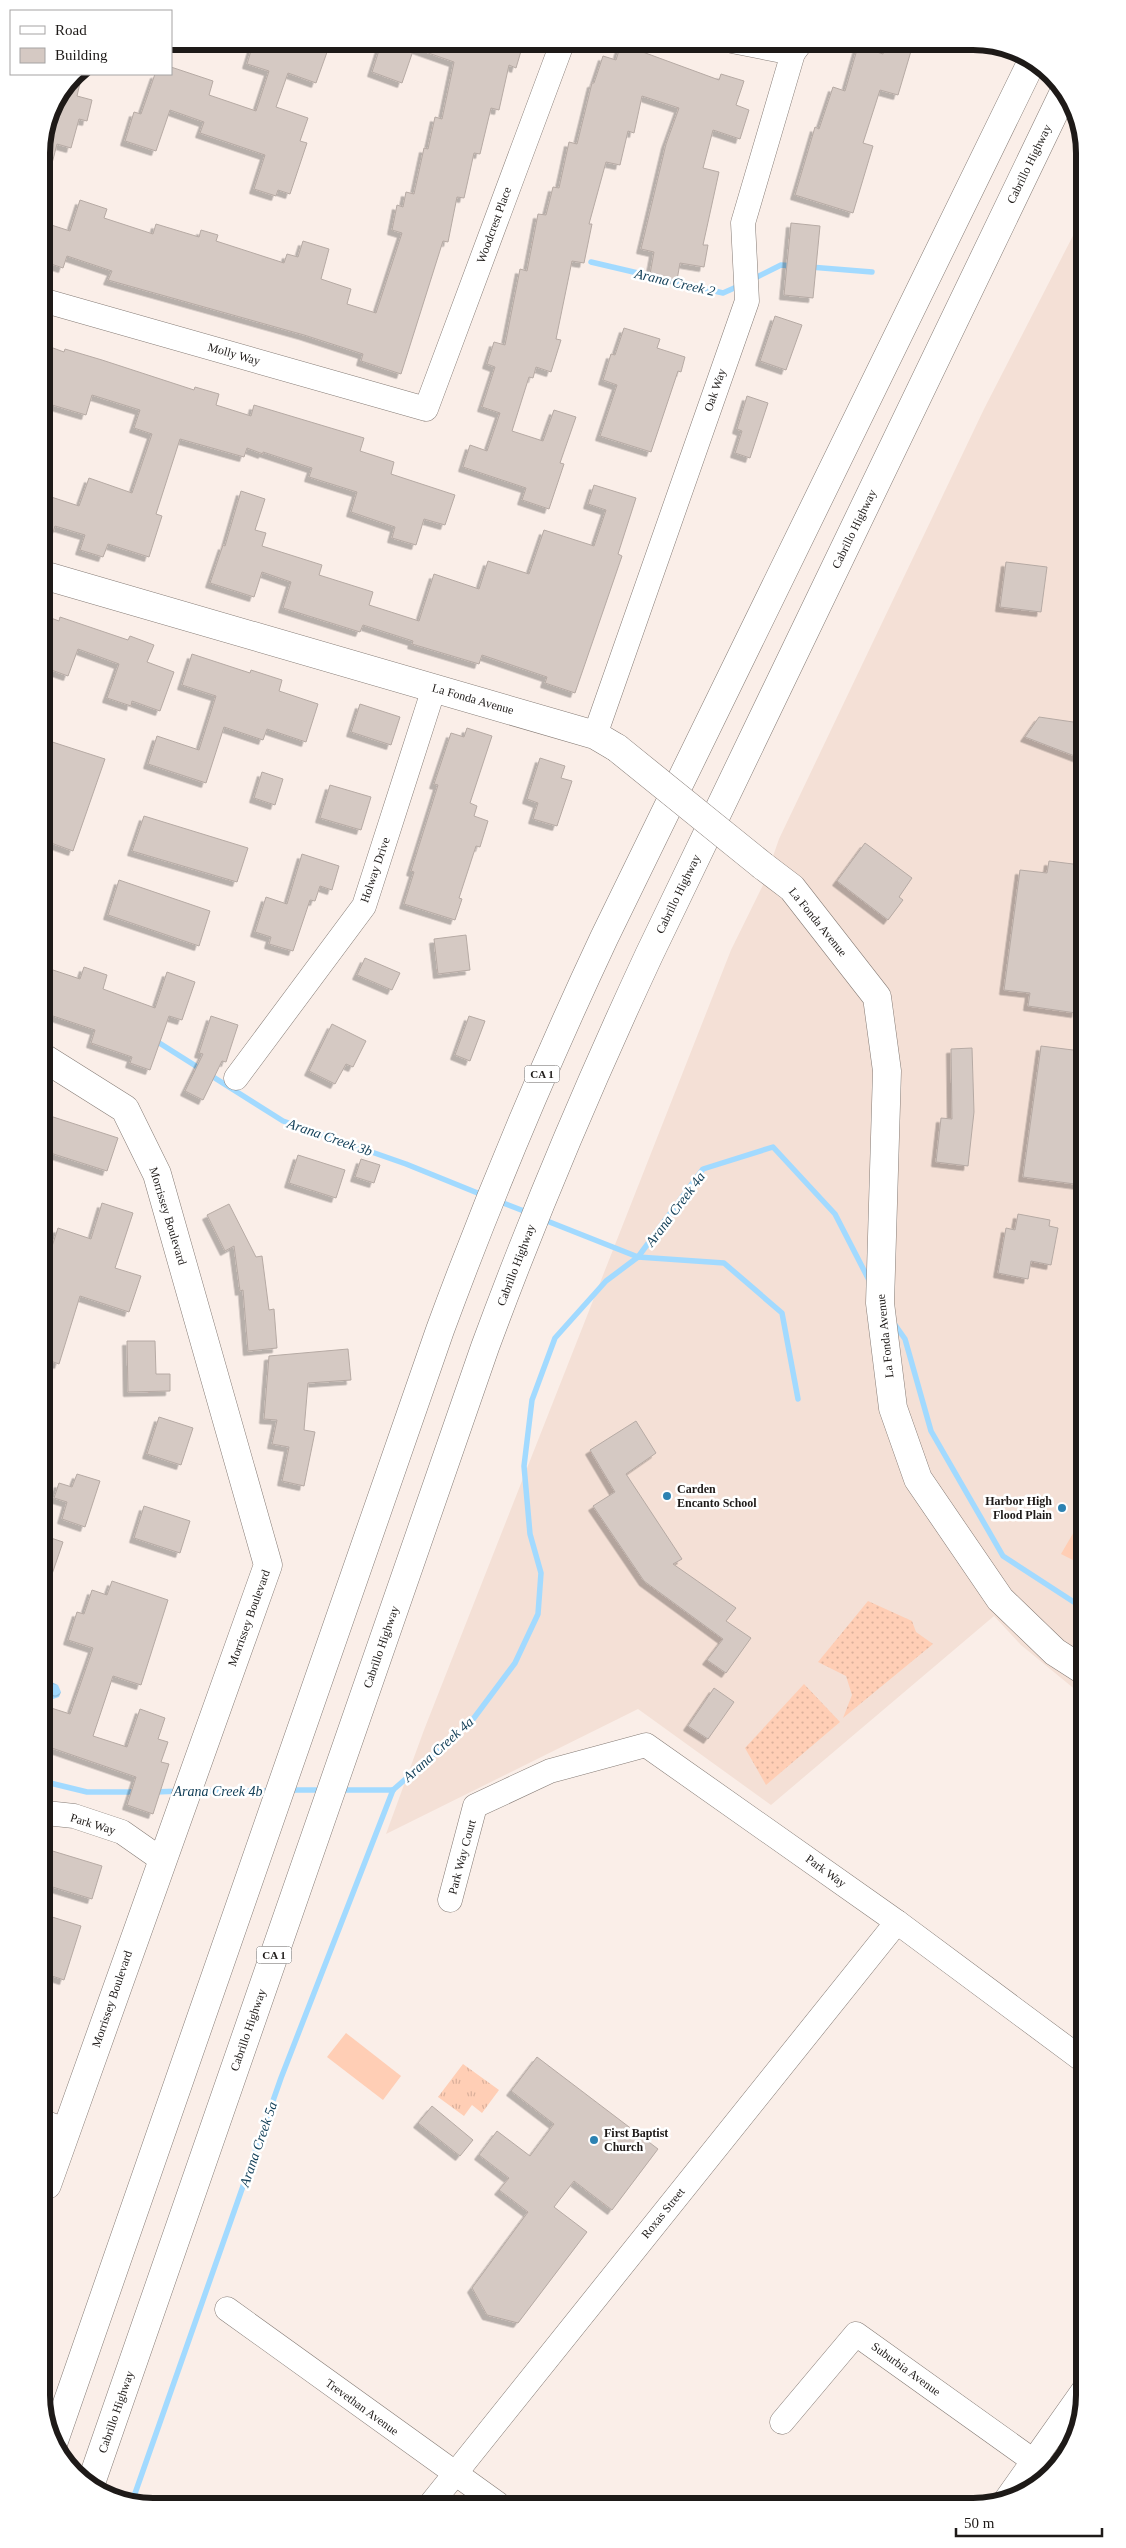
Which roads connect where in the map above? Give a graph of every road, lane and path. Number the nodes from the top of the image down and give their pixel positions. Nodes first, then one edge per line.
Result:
1 (560, 50) edge
2 (796, 50) edge
3 (1029, 67) edge
4 (1060, 98) edge
5 (50, 302) edge
6 (426, 409) joint
7 (50, 577) edge
8 (434, 688) junction
9 (606, 742) junction
10 (50, 1062) edge
11 (236, 1078) dead end
12 (1076, 1666) edge
13 (550, 1771) joint
14 (50, 1814) edge
15 (162, 1860) junction
16 (450, 1900) dead end
17 (897, 1922) junction
18 (1076, 2055) edge
19 (56, 2127) edge
20 (162, 2132) junction
21 (50, 2165) edge
22 (226, 2309) dead end
23 (50, 2398) edge
24 (1075, 2405) edge
25 (782, 2422) dead end
26 (57, 2432) edge
27 (1041, 2466) edge
28 (455, 2473) junction
29 (93, 2479) edge
30 (1019, 2487) edge
31 (435, 2498) edge
32 (490, 2498) edge

1 - 6 street, Woodcrest Place
2 - 9 street, Oak Way
3 - 20 main road, CA 1
4 - 29 main road, Cabrillo Highway / CA 1
5 - 6 street, Molly Way
7 - 8 main road, La Fonda Avenue
8 - 9 main road, La Fonda Avenue
8 - 11 street, Holway Drive
9 - 12 main road, La Fonda Avenue, bridge
10 - 15 main road, Morrissey Boulevard
13 - 16 street, Park Way Court
13 - 17 street, Park Way
14 - 15 street, Park Way
15 - 19 main road, Morrissey Boulevard
17 - 18 street, Park Way
17 - 28 street, Roxas Street
19 - 21 main road, Morrissey Boulevard
20 - 23 main road
20 - 26 main road, CA 1
22 - 28 street, Trevethan Avenue
24 - 27 street
25 - 27 street, Suburbia Avenue
27 - 30 street
28 - 31 street, Roxas Street
28 - 32 street, Trevethan Avenue

